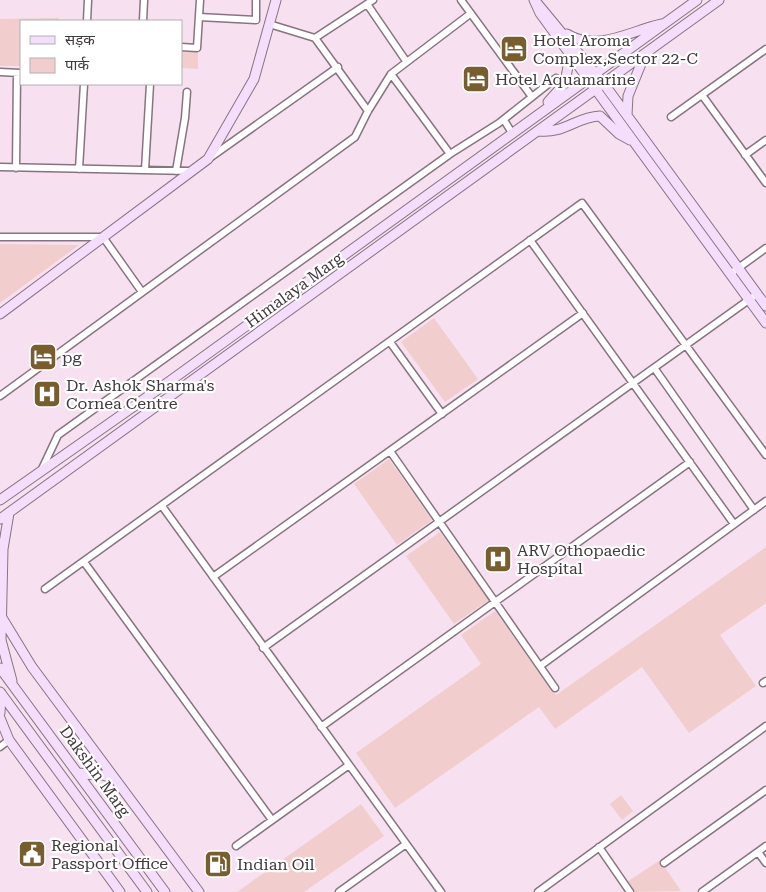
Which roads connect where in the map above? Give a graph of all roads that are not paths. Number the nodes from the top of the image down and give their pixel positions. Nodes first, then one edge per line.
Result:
1 (88, 0) edge
2 (144, 0) edge
3 (200, 0) edge
4 (256, 0) edge
5 (276, 0) edge
6 (461, 0) edge
7 (534, 0) edge
8 (698, 0) edge
9 (719, 0) edge
10 (370, 2) edge
11 (470, 14) junction
12 (199, 17) junction
13 (87, 20) edge
14 (143, 20) edge
15 (666, 23) junction
16 (269, 24) junction
17 (561, 29) junction
18 (316, 38) junction
19 (182, 47) edge
20 (766, 49) edge
21 (645, 54) junction
22 (570, 55) junction
23 (406, 61) junction
24 (338, 67) junction
25 (0, 72) edge
26 (19, 73) edge
27 (596, 73) junction
28 (391, 74) junction
29 (556, 78) dead end
30 (588, 79) junction
31 (604, 84) junction
32 (84, 85) edge
33 (150, 85) edge
34 (595, 90) junction
35 (187, 92) dead end
36 (702, 95) junction
37 (532, 97) junction
38 (368, 111) junction
39 (539, 114) junction
40 (627, 114) junction
41 (671, 117) dead end
42 (504, 120) junction
43 (539, 131) junction
44 (512, 133) junction
45 (766, 140) edge
46 (633, 141) junction
47 (450, 154) junction
48 (746, 155) junction
49 (208, 159) junction
50 (0, 167) edge
51 (16, 168) junction
52 (80, 169) junction
53 (145, 170) junction
54 (176, 171) junction
55 (192, 171) junction
56 (766, 184) edge
57 (0, 237) edge
58 (103, 237) junction
59 (530, 240) junction
60 (766, 248) edge
61 (738, 268) junction
62 (730, 274) junction
63 (142, 292) junction
64 (758, 294) junction
65 (749, 300) junction
66 (766, 306) edge
67 (583, 313) junction
68 (0, 314) edge
69 (766, 323) edge
70 (390, 342) junction
71 (686, 346) junction
72 (655, 369) junction
73 (634, 384) junction
74 (0, 396) edge
75 (442, 414) junction
76 (390, 451) junction
77 (766, 455) edge
78 (690, 462) junction
79 (40, 471) junction
80 (0, 500) edge
81 (766, 501) edge
82 (162, 506) junction
83 (754, 510) junction
84 (9, 513) junction
85 (0, 519) edge
86 (440, 522) junction
87 (734, 524) junction
88 (84, 562) junction
89 (213, 577) junction
90 (45, 589) dead end
91 (495, 602) junction
92 (1, 616) junction
93 (264, 648) junction
94 (540, 666) junction
95 (0, 668) edge
96 (14, 686) junction
97 (555, 688) dead end
98 (1, 692) edge
99 (0, 714) edge
100 (0, 718) edge
101 (766, 726) edge
102 (321, 727) junction
103 (9, 740) junction
104 (0, 747) edge
105 (349, 765) junction
106 (78, 774) junction
107 (115, 779) junction
108 (766, 790) edge
109 (272, 820) junction
110 (406, 844) junction
111 (236, 846) dead end
112 (766, 846) edge
113 (599, 847) junction
114 (758, 852) junction
115 (664, 863) dead end
116 (766, 863) edge
117 (120, 892) edge
118 (147, 892) edge
119 (165, 892) edge
120 (199, 892) edge
121 (339, 892) edge
122 (441, 892) edge
123 (538, 892) edge
124 (630, 892) edge
125 (702, 892) edge

1 - 13 street
2 - 14 street
3 - 12 street
4 - 12 street
5 - 16 main road
6 - 11 street
7 - 17 main road
7 - 22 main road
8 - 15 main road, Himalaya Marg
9 - 21 main road, Himalaya Marg
10 - 18 street
10 - 23 street
11 - 23 street
11 - 37 street
12 - 19 street
15 - 17 main road
15 - 27 main road, Himalaya Marg
16 - 18 street
16 - 49 main road
17 - 27 main road
18 - 24 street
20 - 36 street
21 - 31 main road, Himalaya Marg
21 - 40 main road
22 - 30 main road
22 - 39 main road
23 - 28 street
24 - 38 street
24 - 49 street
25 - 26 street
26 - 51 street
27 - 30 main road, Himalaya Marg
27 - 31 main road
28 - 38 street
28 - 47 street
29 - 37 street
30 - 34 main road
30 - 39 main road, Himalaya Marg
31 - 34 main road, Himalaya Marg
31 - 40 main road
32 - 52 street
33 - 53 street
34 - 43 main road, Himalaya Marg
34 - 46 main road
35 - 54 street
36 - 41 street
36 - 48 street
37 - 42 street
38 - 63 street
39 - 44 main road, Himalaya Marg
40 - 61 main road
42 - 44 street
42 - 47 street
43 - 46 main road
43 - 84 main road, Himalaya Marg
44 - 79 main road, Himalaya Marg
45 - 48 street
46 - 62 main road
47 - 79 street
48 - 56 street
49 - 55 main road
50 - 51 street
51 - 52 street
52 - 53 street
53 - 54 street
54 - 55 street
55 - 58 main road
57 - 58 street
58 - 63 street
58 - 68 main road
59 - 67 street
59 - 70 street
59 - 71 street
60 - 61 street
61 - 62 street
61 - 64 main road
62 - 65 main road
63 - 74 street
64 - 65 street
64 - 66 main road
65 - 69 main road
65 - 71 street
67 - 73 street
67 - 75 street
70 - 75 street
70 - 82 street
71 - 72 street
71 - 77 street
72 - 73 street
72 - 83 street
73 - 78 street
73 - 86 street
75 - 76 street
76 - 86 street
76 - 89 street
78 - 87 street
78 - 91 street
79 - 80 main road, Himalaya Marg
81 - 83 street
82 - 88 street
82 - 89 street
83 - 87 street
84 - 85 main road, Himalaya Marg
84 - 92 main road
86 - 91 street
86 - 93 street
87 - 94 street
88 - 90 street
88 - 109 street
89 - 93 street
91 - 94 street
91 - 102 street
92 - 96 main road
92 - 107 main road
93 - 102 street
94 - 97 street
95 - 96 main road, Dakshin Marg
96 - 106 main road, Dakshin Marg
98 - 99 main road
98 - 118 main road, Dakshin Marg
100 - 103 main road
101 - 113 street
102 - 105 street
103 - 104 street
103 - 117 main road
105 - 109 street
105 - 110 street
106 - 107 main road
106 - 119 main road, Dakshin Marg
107 - 120 main road
108 - 115 street
109 - 111 street
110 - 121 street
110 - 122 street
112 - 114 street
113 - 123 street
113 - 124 street
114 - 116 street
114 - 125 street

